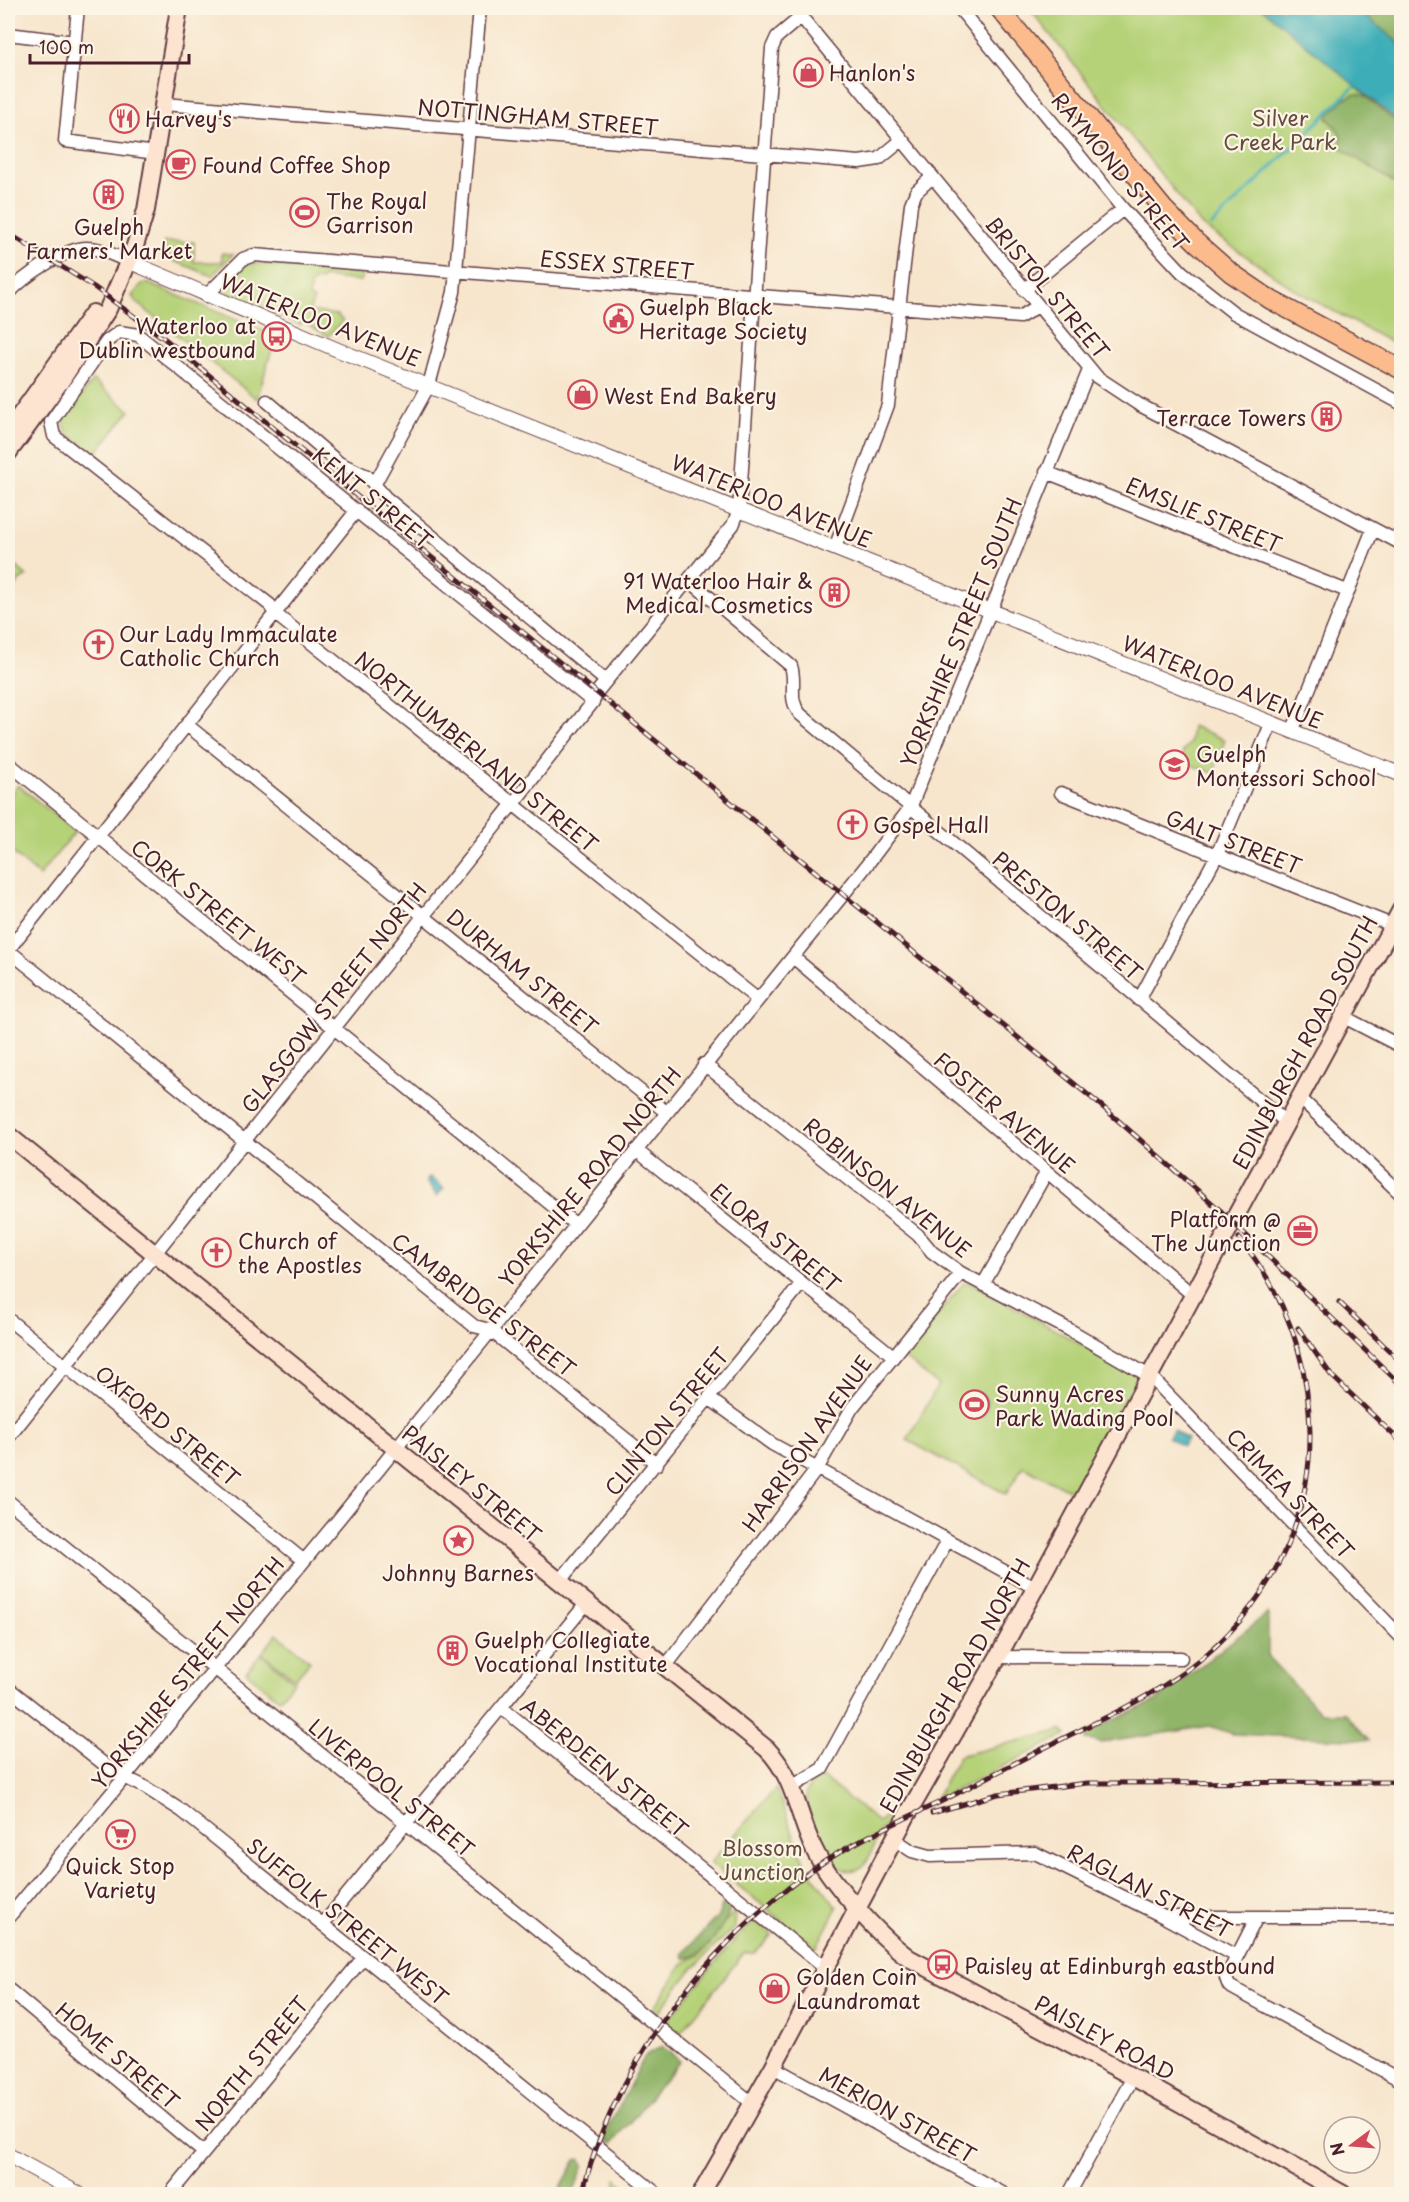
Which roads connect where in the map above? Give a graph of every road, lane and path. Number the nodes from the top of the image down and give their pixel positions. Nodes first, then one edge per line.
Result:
1 (78, 8) edge
2 (179, 8) edge
3 (480, 8) edge
4 (959, 8) edge
5 (999, 8) edge
6 (798, 12) edge
7 (8, 34) edge
8 (75, 42) junction
9 (164, 104) junction
10 (471, 130) junction
11 (902, 140) junction
12 (156, 153) junction
13 (764, 154) junction
14 (932, 177) junction
15 (1123, 209) junction
16 (128, 261) junction
17 (458, 271) junction
18 (119, 283) junction
19 (1024, 290) junction
20 (8, 294) edge
21 (753, 294) junction
22 (206, 296) junction
23 (1038, 306) junction
24 (899, 307) junction
25 (124, 331) joint
26 (1089, 370) junction
27 (1401, 370) edge
28 (429, 385) junction
29 (267, 402) dead end
30 (1401, 404) edge
31 (8, 432) edge
32 (8, 453) edge
33 (1046, 472) junction
34 (374, 485) junction
35 (357, 510) junction
36 (739, 510) junction
37 (1373, 529) junction
38 (1401, 544) edge
39 (836, 548) junction
40 (690, 581) junction
41 (1347, 591) junction
42 (990, 610) junction
43 (274, 613) junction
44 (606, 681) junction
45 (593, 702) junction
46 (1271, 724) junction
47 (187, 725) junction
48 (1292, 732) junction
49 (8, 763) edge
50 (1401, 775) edge
51 (1061, 793) dead end
52 (513, 803) junction
53 (910, 808) junction
54 (97, 836) junction
55 (1217, 855) junction
56 (1401, 908) edge
57 (423, 915) junction
58 (1392, 925) junction
59 (8, 950) edge
60 (793, 957) junction
61 (757, 999) junction
62 (1139, 1000) junction
63 (1344, 1017) junction
64 (334, 1029) junction
65 (1401, 1047) edge
66 (704, 1064) junction
67 (1300, 1098) junction
68 (666, 1112) junction
69 (1287, 1123) junction
70 (8, 1135) edge
71 (245, 1140) junction
72 (636, 1150) junction
73 (1046, 1173) junction
74 (1401, 1195) edge
75 (1246, 1198) joint
76 (575, 1224) junction
77 (155, 1254) junction
78 (961, 1273) junction
79 (802, 1283) junction
80 (984, 1283) junction
81 (1194, 1296) junction
82 (8, 1319) edge
83 (490, 1330) junction
84 (892, 1355) junction
85 (65, 1366) junction
86 (1151, 1377) junction
87 (710, 1399) junction
88 (8, 1438) edge
89 (394, 1449) junction
90 (657, 1464) junction
91 (817, 1469) junction
92 (8, 1501) edge
93 (947, 1541) junction
94 (304, 1561) junction
95 (559, 1582) junction
96 (1035, 1588) junction
97 (586, 1604) junction
98 (1401, 1638) edge
99 (999, 1657) junction
100 (1181, 1658) dead end
101 (665, 1667) junction
102 (216, 1669) junction
103 (8, 1688) edge
104 (502, 1708) junction
105 (126, 1778) junction
106 (793, 1786) junction
107 (406, 1825) junction
108 (894, 1839) junction
109 (858, 1906) junction
110 (1164, 1917) junction
111 (1257, 1917) junction
112 (1401, 1917) edge
113 (8, 1918) edge
114 (323, 1924) junction
115 (1236, 1956) junction
116 (363, 1958) junction
117 (825, 1968) junction
118 (8, 1989) edge
119 (773, 2067) junction
120 (1133, 2077) junction
121 (1401, 2081) edge
122 (752, 2103) junction
123 (203, 2152) junction
124 (8, 2155) edge
125 (79, 2194) edge
126 (171, 2194) edge
127 (657, 2194) edge
128 (701, 2194) edge
129 (1004, 2194) edge
130 (1069, 2194) edge
131 (1343, 2194) edge

1 - 8 street
2 - 9 main road
3 - 10 street
4 - 15 street, RAYMOND STREET
5 - 27 main road
6 - 11 street, BRISTOL STREET
6 - 13 street
7 - 8 street
8 - 12 street
9 - 10 street, NOTTINGHAM STREET
9 - 12 main road
10 - 13 street, NOTTINGHAM STREET
10 - 17 street
11 - 13 street, NOTTINGHAM STREET
11 - 14 street, BRISTOL STREET
12 - 16 main road
13 - 21 street
14 - 19 street, BRISTOL STREET
14 - 24 street
15 - 19 street
15 - 30 street, RAYMOND STREET
16 - 18 main road
16 - 20 street
16 - 22 street, WATERLOO AVENUE
17 - 21 street, ESSEX STREET
17 - 22 street, ESSEX STREET
17 - 28 street
18 - 31 main road
18 - 32 main road
19 - 23 street, BRISTOL STREET
21 - 24 street, ESSEX STREET
21 - 36 street
22 - 28 street, WATERLOO AVENUE
23 - 24 street, ESSEX STREET
23 - 26 street, BRISTOL STREET
24 - 39 street
25 - 35 street, KENT STREET
25 - 43 street, NORTHUMBERLAND STREET
26 - 33 street, YORKSHIRE STREET SOUTH
26 - 37 street, BRISTOL STREET
28 - 34 street
28 - 36 street, WATERLOO AVENUE
29 - 34 street, KENT STREET
33 - 41 street, EMSLIE STREET
33 - 42 street, YORKSHIRE STREET SOUTH
34 - 44 street, KENT STREET
35 - 43 street
35 - 45 street, KENT STREET
36 - 39 street, WATERLOO AVENUE
36 - 40 street, GLASGOW STREET NORTH
37 - 38 street, BRISTOL STREET
37 - 41 street
39 - 42 street, WATERLOO AVENUE
40 - 44 street, GLASGOW STREET NORTH
40 - 53 street, PRESTON STREET
41 - 48 street
42 - 46 street, WATERLOO AVENUE
42 - 53 street, YORKSHIRE STREET SOUTH
43 - 47 street
43 - 52 street, NORTHUMBERLAND STREET
44 - 45 street, GLASGOW STREET NORTH
45 - 52 street, GLASGOW STREET NORTH
46 - 48 street, WATERLOO AVENUE
46 - 55 street
47 - 54 street
47 - 57 street, DURHAM STREET
48 - 50 street, WATERLOO AVENUE
49 - 54 street, CORK STREET WEST
51 - 55 street, GALT STREET
52 - 57 street, GLASGOW STREET NORTH
52 - 61 street, NORTHUMBERLAND STREET
53 - 60 street, YORKSHIRE STREET SOUTH
53 - 62 street, PRESTON STREET
54 - 59 street
54 - 64 street, CORK STREET WEST
55 - 58 street, GALT STREET
55 - 62 street
56 - 58 main road, EDINBURGH ROAD SOUTH
57 - 64 street, GLASGOW STREET NORTH
57 - 68 street, DURHAM STREET
58 - 63 main road, EDINBURGH ROAD SOUTH
59 - 71 street, CAMBRIDGE STREET
60 - 61 street, YORKSHIRE ROAD NORTH
60 - 73 street, FOSTER AVENUE
61 - 66 street, YORKSHIRE ROAD NORTH
62 - 69 street, PRESTON STREET
63 - 65 street
63 - 67 main road, EDINBURGH ROAD SOUTH
64 - 71 street, GLASGOW STREET NORTH
64 - 76 street, CORK STREET WEST
66 - 68 street, YORKSHIRE ROAD NORTH
66 - 78 street, ROBINSON AVENUE
67 - 69 main road, EDINBURGH ROAD SOUTH
67 - 74 street
68 - 72 street, YORKSHIRE ROAD NORTH
69 - 75 main road, EDINBURGH ROAD SOUTH
70 - 77 main road, PAISLEY STREET
71 - 77 street, GLASGOW STREET NORTH
71 - 83 street, CAMBRIDGE STREET
72 - 76 street, YORKSHIRE ROAD NORTH
72 - 79 street, ELORA STREET
73 - 80 street
73 - 81 street, FOSTER AVENUE
75 - 81 main road, EDINBURGH ROAD NORTH
76 - 83 street, YORKSHIRE ROAD NORTH
77 - 85 street, GLASGOW STREET NORTH
77 - 89 main road, PAISLEY STREET
78 - 80 street, ROBINSON AVENUE
78 - 84 street, HARRISON AVENUE
79 - 84 street, ELORA STREET
79 - 87 street, CLINTON STREET
80 - 86 street, ROBINSON AVENUE
81 - 86 main road, EDINBURGH ROAD NORTH
82 - 85 street, OXFORD STREET
83 - 89 street, YORKSHIRE ROAD NORTH
83 - 90 street, CAMBRIDGE STREET
84 - 91 street, HARRISON AVENUE
85 - 88 street, GLASGOW STREET NORTH
85 - 94 street, OXFORD STREET
86 - 96 main road, EDINBURGH ROAD NORTH
86 - 98 street, CRIMEA STREET
87 - 90 street, CLINTON STREET
87 - 91 street
89 - 94 street, YORKSHIRE STREET NORTH
89 - 95 main road, PAISLEY STREET
90 - 95 street, CLINTON STREET
91 - 93 street
91 - 101 street, HARRISON AVENUE
92 - 102 street, LIVERPOOL STREET
93 - 96 street
93 - 106 street
94 - 102 street, YORKSHIRE STREET NORTH
95 - 97 main road, PAISLEY STREET
96 - 99 main road, EDINBURGH ROAD NORTH
97 - 101 main road, PAISLEY STREET
97 - 104 street
99 - 100 street
99 - 108 main road, EDINBURGH ROAD NORTH
101 - 106 main road, PAISLEY STREET
102 - 105 street, YORKSHIRE STREET NORTH
102 - 107 street, LIVERPOOL STREET
103 - 105 street, SUFFOLK STREET WEST
104 - 107 street
104 - 117 street, ABERDEEN STREET
105 - 113 street, YORKSHIRE STREET NORTH
105 - 114 street, SUFFOLK STREET WEST
106 - 109 main road, PAISLEY STREET
107 - 114 street
107 - 122 street, LIVERPOOL STREET
108 - 109 main road, EDINBURGH ROAD NORTH
108 - 110 street, RAGLAN STREET
109 - 117 main road, EDINBURGH ROAD NORTH
109 - 120 main road, PAISLEY ROAD
110 - 111 street
110 - 115 street, RAGLAN STREET
111 - 112 street
111 - 115 street
114 - 116 street, SUFFOLK STREET WEST
115 - 121 street, RAGLAN STREET
116 - 123 street, NORTH STREET
116 - 127 street, SUFFOLK STREET WEST
117 - 119 main road, EDINBURGH ROAD NORTH
118 - 123 street, HOME STREET
119 - 122 main road, EDINBURGH ROAD NORTH
119 - 129 street, MERION STREET
120 - 130 street
120 - 131 main road, PAISLEY ROAD
122 - 128 main road, EDINBURGH ROAD NORTH
123 - 126 street, NORTH STREET
124 - 125 street

